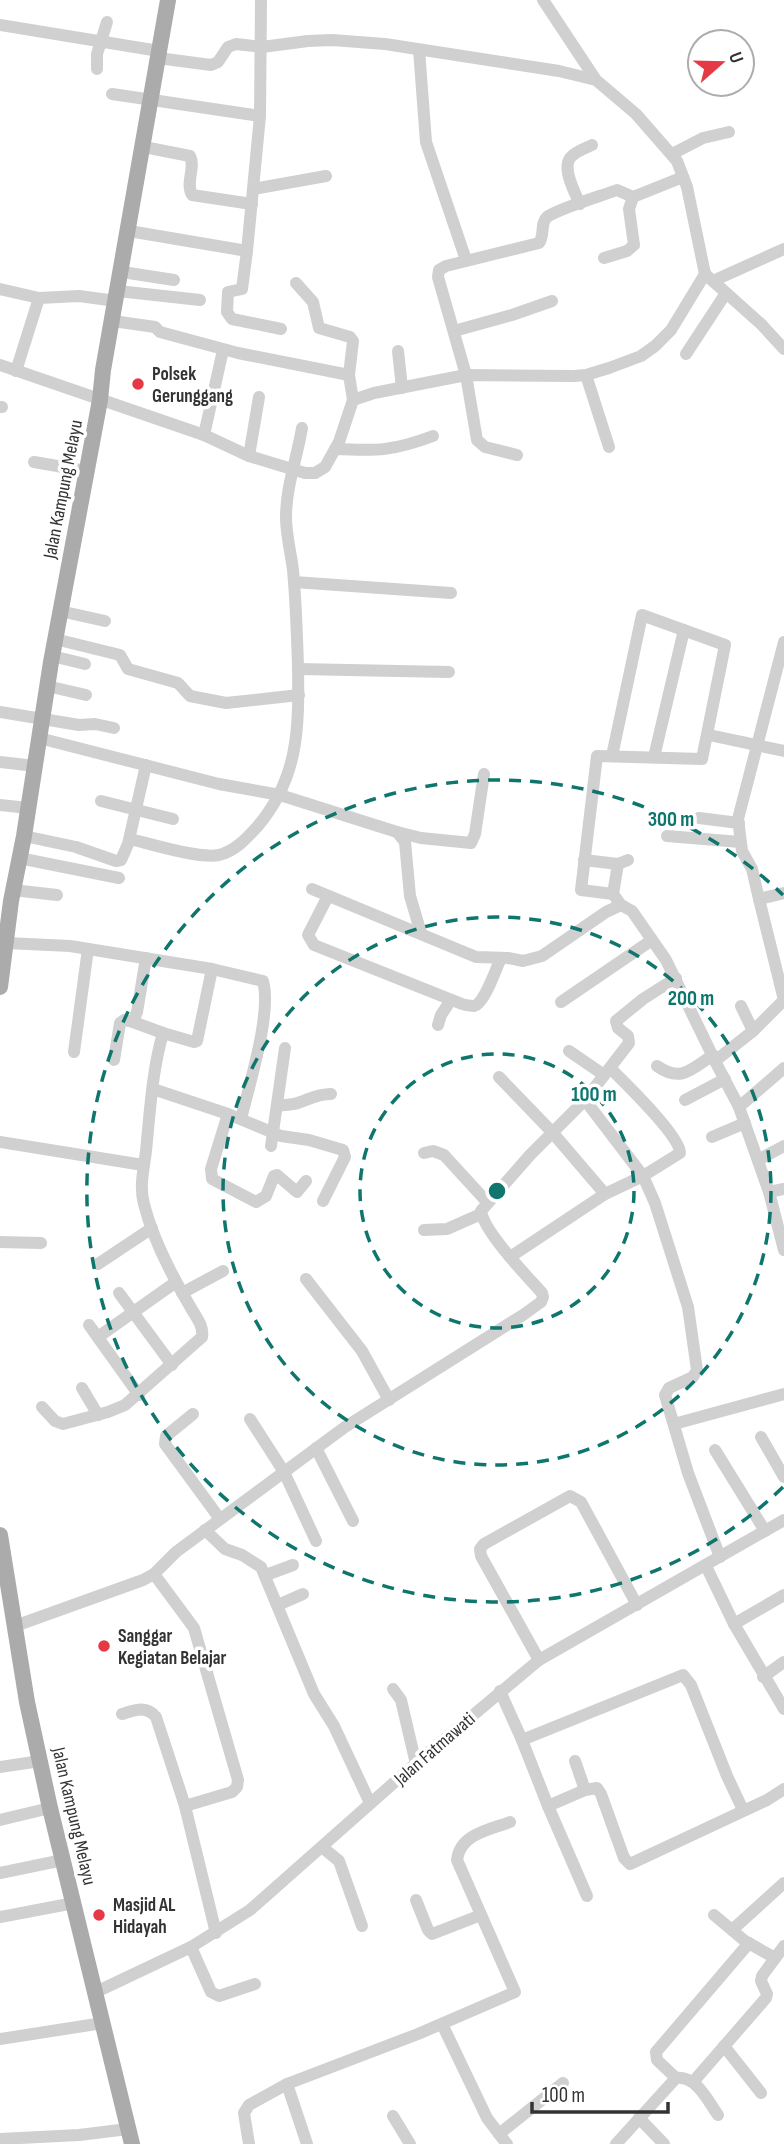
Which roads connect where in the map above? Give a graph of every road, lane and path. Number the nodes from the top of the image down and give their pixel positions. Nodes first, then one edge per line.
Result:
1 (168, 0) edge
2 (261, 0) edge
3 (543, 0) edge
4 (107, 22) dead end
5 (0, 25) edge
6 (102, 41) junction
7 (262, 47) junction
8 (419, 50) junction
9 (159, 54) junction
10 (97, 69) dead end
11 (596, 80) junction
12 (112, 94) dead end
13 (151, 101) junction
14 (260, 116) junction
15 (729, 132) dead end
16 (592, 145) dead end
17 (144, 146) junction
18 (672, 154) junction
19 (326, 176) dead end
20 (684, 177) junction
21 (253, 189) junction
22 (632, 197) junction
23 (252, 204) junction
24 (580, 204) junction
25 (129, 231) junction
26 (784, 249) edge
27 (247, 251) junction
28 (604, 258) dead end
29 (466, 260) junction
30 (122, 272) junction
31 (709, 277) junction
32 (174, 280) dead end
33 (296, 283) dead end
34 (0, 289) edge
35 (726, 293) junction
36 (117, 296) junction
37 (38, 298) junction
38 (200, 300) dead end
39 (551, 301) dead end
40 (113, 321) junction
41 (281, 329) dead end
42 (454, 331) junction
43 (784, 349) edge
44 (223, 350) junction
45 (398, 351) dead end
46 (686, 354) dead end
47 (0, 365) edge
48 (16, 372) junction
49 (349, 375) junction
50 (466, 375) junction
51 (586, 375) junction
52 (402, 388) junction
53 (259, 397) dead end
54 (100, 400) junction
55 (353, 400) junction
56 (302, 428) dead end
57 (204, 435) junction
58 (433, 436) dead end
59 (609, 447) dead end
60 (335, 449) junction
61 (517, 455) dead end
62 (249, 456) junction
63 (34, 462) dead end
64 (86, 471) junction
65 (292, 471) junction
66 (294, 582) junction
67 (451, 593) dead end
68 (60, 611) junction
69 (105, 621) dead end
70 (684, 630) junction
71 (55, 639) junction
72 (784, 642) edge
73 (52, 656) junction
74 (85, 664) dead end
75 (298, 669) junction
76 (450, 672) dead end
77 (47, 686) junction
78 (86, 695) dead end
79 (299, 695) junction
80 (0, 712) edge
81 (42, 717) junction
82 (114, 728) dead end
83 (709, 735) dead end
84 (39, 738) junction
85 (757, 746) junction
86 (784, 751) edge
87 (612, 756) junction
88 (654, 757) junction
89 (0, 761) edge
90 (146, 765) junction
91 (35, 766) junction
92 (484, 774) dead end
93 (280, 795) junction
94 (102, 802) dead end
95 (0, 805) edge
96 (28, 808) junction
97 (137, 810) junction
98 (699, 818) dead end
99 (173, 819) dead end
100 (738, 823) junction
101 (24, 836) junction
102 (667, 836) dead end
103 (405, 837) junction
104 (130, 839) junction
105 (740, 842) junction
106 (19, 858) junction
107 (584, 860) junction
108 (119, 878) dead end
109 (312, 889) dead end
110 (13, 890) junction
111 (784, 893) edge
112 (57, 895) dead end
113 (328, 896) junction
114 (617, 900) junction
115 (759, 900) junction
116 (4, 920) edge
117 (421, 933) junction
118 (652, 940) junction
119 (6, 943) junction
120 (89, 949) junction
121 (146, 958) junction
122 (500, 958) junction
123 (212, 969) junction
124 (676, 978) junction
125 (0, 987) edge
126 (451, 1000) junction
127 (784, 1000) edge
128 (561, 1002) dead end
129 (741, 1006) dead end
130 (132, 1022) junction
131 (438, 1025) dead end
132 (754, 1031) junction
133 (163, 1033) junction
134 (285, 1048) dead end
135 (569, 1051) dead end
136 (74, 1052) dead end
137 (714, 1058) junction
138 (114, 1059) dead end
139 (657, 1066) dead end
140 (784, 1068) edge
141 (607, 1072) junction
142 (499, 1077) dead end
143 (725, 1079) junction
144 (153, 1088) junction
145 (331, 1094) dead end
146 (585, 1100) junction
147 (685, 1100) dead end
148 (277, 1105) junction
149 (739, 1107) junction
150 (228, 1114) junction
151 (241, 1119) junction
152 (745, 1123) junction
153 (272, 1132) junction
154 (552, 1132) junction
155 (712, 1137) dead end
156 (0, 1142) edge
157 (271, 1146) dead end
158 (784, 1146) edge
159 (424, 1153) dead end
160 (758, 1160) junction
161 (143, 1165) junction
162 (643, 1176) junction
163 (306, 1181) dead end
164 (784, 1189) edge
165 (769, 1192) junction
166 (605, 1194) junction
167 (323, 1201) dead end
168 (484, 1208) junction
169 (781, 1223) edge
170 (152, 1228) junction
171 (424, 1230) dead end
172 (0, 1241) edge
173 (41, 1243) dead end
174 (784, 1250) edge
175 (510, 1257) junction
176 (97, 1264) dead end
177 (223, 1271) dead end
178 (306, 1279) dead end
179 (179, 1288) junction
180 (119, 1293) dead end
181 (133, 1312) junction
182 (89, 1325) dead end
183 (98, 1337) junction
184 (172, 1365) junction
185 (82, 1388) dead end
186 (784, 1394) edge
187 (139, 1395) junction
188 (389, 1399) junction
189 (42, 1407) dead end
190 (193, 1414) dead end
191 (98, 1415) junction
192 (250, 1419) dead end
193 (674, 1424) junction
194 (761, 1437) dead end
195 (316, 1448) junction
196 (715, 1450) dead end
197 (284, 1472) junction
198 (784, 1477) edge
199 (220, 1519) junction
200 (784, 1520) edge
201 (353, 1521) dead end
202 (205, 1530) junction
203 (765, 1531) junction
204 (0, 1535) edge
205 (316, 1541) dead end
206 (720, 1556) junction
207 (293, 1565) dead end
208 (706, 1566) junction
209 (154, 1574) junction
210 (265, 1575) junction
211 (303, 1594) dead end
212 (784, 1595) edge
213 (278, 1605) junction
214 (637, 1605) junction
215 (734, 1624) junction
216 (15, 1626) junction
217 (539, 1660) junction
218 (784, 1662) edge
219 (763, 1676) junction
220 (393, 1689) dead end
221 (500, 1690) junction
222 (784, 1709) edge
223 (122, 1714) dead end
224 (522, 1740) junction
225 (40, 1760) junction
226 (575, 1761) dead end
227 (416, 1764) junction
228 (0, 1766) edge
229 (784, 1789) edge
230 (584, 1790) junction
231 (370, 1803) junction
232 (185, 1806) junction
233 (548, 1806) junction
234 (50, 1808) junction
235 (743, 1810) junction
236 (0, 1820) edge
237 (510, 1822) dead end
238 (322, 1847) junction
239 (63, 1860) junction
240 (0, 1873) edge
241 (784, 1882) edge
242 (587, 1896) dead end
243 (416, 1900) dead end
244 (74, 1903) junction
245 (713, 1914) dead end
246 (481, 1915) junction
247 (0, 1917) edge
248 (362, 1926) dead end
249 (732, 1930) junction
250 (216, 1933) junction
251 (749, 1943) junction
252 (191, 1947) junction
253 (781, 1951) edge
254 (255, 1984) dead end
255 (96, 1992) junction
256 (103, 2023) junction
257 (442, 2024) junction
258 (0, 2039) edge
259 (724, 2046) junction
260 (676, 2078) junction
261 (693, 2082) junction
262 (563, 2083) dead end
263 (287, 2084) junction
264 (761, 2093) dead end
265 (718, 2115) dead end
266 (393, 2116) dead end
267 (639, 2118) junction
268 (130, 2136) edge
269 (0, 2139) edge
270 (503, 2139) edge
271 (249, 2144) edge
272 (307, 2144) edge
273 (410, 2144) edge
274 (616, 2144) edge
275 (664, 2144) edge

1 - 9 main road, Jalan Kampung Melayu
2 - 7 street
3 - 11 street
4 - 6 street
5 - 6 street
6 - 9 street
6 - 10 street
7 - 8 street
7 - 9 street
7 - 14 street
8 - 11 street
8 - 29 street
9 - 13 main road, Jalan Kampung Melayu
11 - 18 street
12 - 13 street
13 - 14 street
13 - 17 main road, Jalan Kampung Melayu
14 - 21 street
15 - 18 street
16 - 24 street
17 - 23 street
17 - 25 main road, Jalan Kampung Melayu
18 - 20 street
19 - 21 street
20 - 22 street
20 - 31 street
21 - 23 street
22 - 24 street
22 - 28 street
23 - 27 street
24 - 29 street
25 - 27 street
25 - 30 main road, Jalan Kampung Melayu
26 - 31 street
27 - 41 street
29 - 42 street
30 - 32 street
30 - 36 main road, Jalan Kampung Melayu
31 - 35 street
31 - 51 street
33 - 49 street
34 - 37 street
35 - 43 street
35 - 46 street
36 - 37 street
36 - 38 street
36 - 40 main road, Jalan Kampung Melayu
37 - 48 street
39 - 42 street
40 - 44 street
40 - 54 main road, Jalan Kampung Melayu
42 - 50 street
44 - 49 street
44 - 57 street
45 - 52 street
47 - 48 street
48 - 54 street
49 - 55 street
50 - 51 street
50 - 52 street
50 - 61 street
51 - 59 street
52 - 55 street
53 - 62 street
54 - 57 street
54 - 64 main road, Jalan Kampung Melayu
55 - 60 street
56 - 65 street
57 - 62 street
58 - 60 street
60 - 65 street
62 - 65 street
63 - 64 street
64 - 68 main road, Jalan Kampung Melayu
65 - 66 street
66 - 67 street
66 - 75 street
68 - 69 street
68 - 71 main road, Jalan Kampung Melayu
70 - 87 street
70 - 88 street
70 - 88 street
71 - 73 main road, Jalan Kampung Melayu
71 - 79 street
72 - 85 street
73 - 74 street
73 - 77 main road, Jalan Kampung Melayu
75 - 76 street
75 - 79 street
77 - 78 street
77 - 81 main road, Jalan Kampung Melayu
79 - 93 street
80 - 81 street
81 - 82 street
81 - 84 main road, Jalan Kampung Melayu
83 - 85 street
84 - 90 street
84 - 91 main road, Jalan Kampung Melayu
85 - 86 street
85 - 100 street
87 - 88 street
87 - 107 street
89 - 91 street
90 - 93 street
90 - 97 street
91 - 96 main road, Jalan Kampung Melayu
92 - 103 street
93 - 103 street
93 - 104 street
94 - 97 street
95 - 96 street
96 - 101 main road, Jalan Kampung Melayu
97 - 99 street
97 - 104 street
98 - 100 street
100 - 105 street
101 - 104 street
101 - 106 main road, Jalan Kampung Melayu
102 - 105 street
103 - 117 street
105 - 115 street
106 - 108 street
106 - 110 main road, Jalan Kampung Melayu
107 - 114 street
107 - 114 street
109 - 113 street
110 - 112 street
110 - 116 main road, Jalan Kampung Melayu
111 - 115 street
113 - 117 street
113 - 126 street
114 - 118 street
114 - 122 street
115 - 127 street
116 - 119 main road, Jalan Kampung Melayu
117 - 122 street
118 - 124 street
118 - 128 street
119 - 120 street
119 - 125 main road, Jalan Kampung Melayu
120 - 121 street
120 - 136 street
121 - 123 street
121 - 130 street
122 - 126 street
123 - 133 street
123 - 151 street
124 - 137 street
124 - 141 street
126 - 131 street
127 - 132 street
129 - 132 street
130 - 133 street
130 - 138 street
132 - 137 street
133 - 144 street
134 - 148 street
135 - 141 street
137 - 139 street
137 - 143 street
140 - 149 street
141 - 146 street
141 - 162 street
142 - 154 street
143 - 147 street
143 - 149 street
144 - 150 street
144 - 161 street
145 - 148 street
146 - 154 street
146 - 162 street
148 - 153 street
149 - 152 street
150 - 151 street
150 - 163 street
151 - 153 street
152 - 155 street
152 - 160 street
153 - 157 street
153 - 167 street
154 - 166 street
154 - 168 street
156 - 161 street
158 - 160 street
159 - 168 street
160 - 165 street
161 - 170 street
162 - 166 street
162 - 193 street
164 - 165 street
165 - 169 street
166 - 175 street
168 - 171 street
168 - 175 street
169 - 174 street
170 - 176 street
170 - 179 street
172 - 173 street
175 - 188 street
177 - 179 street
178 - 188 street
179 - 181 street
179 - 184 street
180 - 181 street
181 - 183 street
181 - 184 street
182 - 183 street
183 - 187 street
184 - 187 street
185 - 191 street
186 - 193 street
187 - 191 street
188 - 195 street
189 - 191 street
190 - 199 street
192 - 197 street
193 - 206 street
194 - 198 street
195 - 197 street
195 - 201 street
196 - 203 street
197 - 199 street
197 - 205 street
199 - 202 street
200 - 203 street, Jalan Fatmawati
202 - 209 street
202 - 210 street
203 - 206 street, Jalan Fatmawati
204 - 216 main road, Jalan Kampung Melayu
206 - 208 street, Jalan Fatmawati
207 - 210 street
208 - 214 street, Jalan Fatmawati
208 - 215 street
209 - 216 street
209 - 232 street
210 - 213 street
211 - 213 street
212 - 215 street
213 - 231 street
214 - 217 street, Jalan Fatmawati
214 - 217 street
215 - 219 street
216 - 225 main road, Jalan Kampung Melayu
217 - 221 street, Jalan Fatmawati
218 - 219 street
219 - 222 street
220 - 227 street
221 - 224 street
221 - 227 street, Jalan Fatmawati
223 - 232 street
224 - 233 street
224 - 235 street
225 - 228 street
225 - 234 main road, Jalan Kampung Melayu
226 - 230 street
227 - 231 street, Jalan Fatmawati
229 - 235 street
230 - 233 street
230 - 235 street
231 - 238 street, Jalan Fatmawati
232 - 250 street
233 - 242 street
234 - 236 street
234 - 239 main road, Jalan Kampung Melayu
237 - 246 street
238 - 248 street
238 - 250 street, Jalan Fatmawati
239 - 240 street
239 - 244 main road, Jalan Kampung Melayu
241 - 249 street
243 - 246 street
244 - 247 street
244 - 255 main road, Jalan Kampung Melayu
245 - 249 street
246 - 257 street
249 - 251 street
250 - 252 street, Jalan Fatmawati
251 - 253 street
251 - 260 street
252 - 254 street
252 - 255 street, Jalan Fatmawati
253 - 259 street
255 - 256 main road, Jalan Kampung Melayu
256 - 258 street
256 - 268 main road, Jalan Kampung Melayu
257 - 263 street
257 - 270 street
259 - 261 street
259 - 264 street
260 - 261 street
260 - 267 street
261 - 265 street
262 - 270 street
263 - 271 street
263 - 272 street
266 - 273 street
267 - 274 street
267 - 275 street
268 - 269 street

